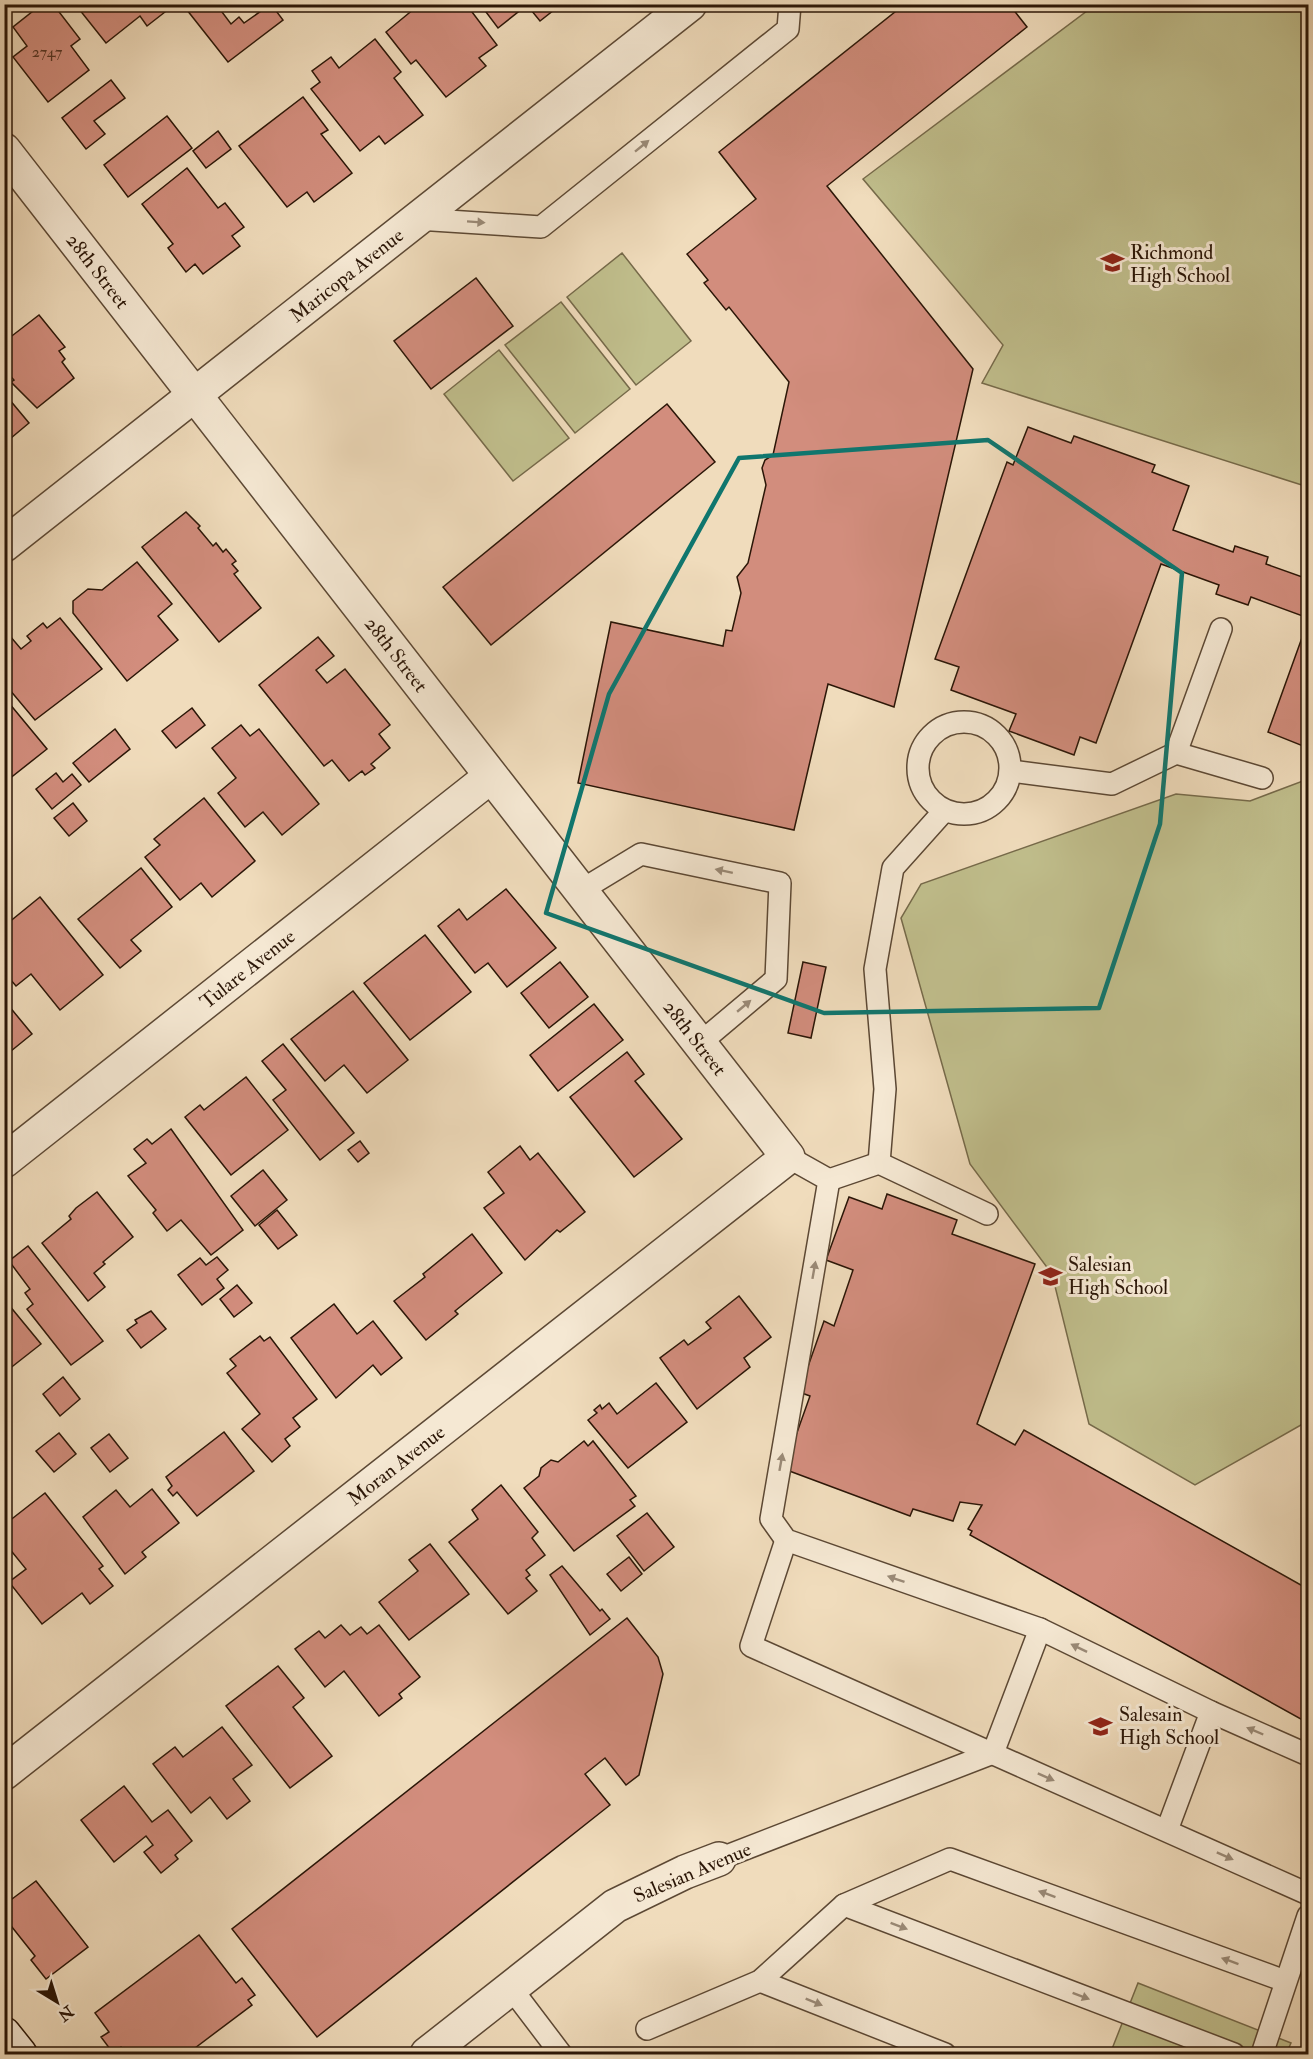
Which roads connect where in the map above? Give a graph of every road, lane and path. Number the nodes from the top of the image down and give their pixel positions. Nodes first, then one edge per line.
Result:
1 (690, 4) edge
2 (790, 4) edge
3 (4, 150) edge
4 (417, 219) junction
5 (195, 394) junction
6 (4, 544) edge
7 (1221, 629) dead end
8 (1176, 753) junction
9 (1011, 771) junction
10 (490, 777) junction
11 (1262, 778) dead end
12 (944, 811) junction
13 (580, 891) junction
14 (700, 1043) junction
15 (788, 1157) junction
16 (4, 1161) edge
17 (879, 1163) junction
18 (830, 1180) junction
19 (987, 1214) dead end
20 (786, 1540) junction
21 (1040, 1629) junction
22 (1211, 1712) junction
23 (993, 1753) junction
24 (1308, 1755) edge
25 (4, 1773) edge
26 (1167, 1830) junction
27 (719, 1859) joint
28 (1308, 1894) edge
29 (844, 1905) junction
30 (1308, 1916) edge
31 (760, 1981) junction
32 (1285, 1981) junction
33 (511, 1988) junction
34 (647, 2029) dead end
35 (4, 2034) edge
36 (20, 2055) edge
37 (427, 2055) edge
38 (561, 2055) edge
39 (945, 2055) edge
40 (1234, 2055) edge
41 (1262, 2055) edge

1 - 4 street, Maricopa Avenue
4 -> 2 lane
3 - 5 street, 28th Street
4 - 5 street, Maricopa Avenue
5 - 6 street, Maricopa Avenue
5 - 10 street, 28th Street
7 - 8 lane
8 - 9 lane
8 - 11 lane
9 - 12 lane
9 - 12 lane
10 - 13 street, 28th Street
10 - 16 street, Tulare Avenue
12 - 17 lane
13 - 14 street, 28th Street
14 -> 13 lane
14 - 15 street, 28th Street
15 - 18 lane
15 - 25 street, Moran Avenue
17 - 18 lane
17 - 19 lane
20 -> 18 lane
21 -> 20 lane
20 - 23 lane
22 -> 21 lane
21 - 23 lane
24 -> 22 lane
22 - 26 lane
23 -> 26 lane
23 - 27 lane, Salesian Avenue
26 -> 28 lane
27 - 33 street, Salesian Avenue
29 - 31 lane
32 -> 29 lane
29 -> 40 lane
30 - 32 lane
31 - 34 lane
31 -> 39 lane
32 - 41 lane
33 - 37 street, Salesian Avenue
33 - 38 lane
35 - 36 street

